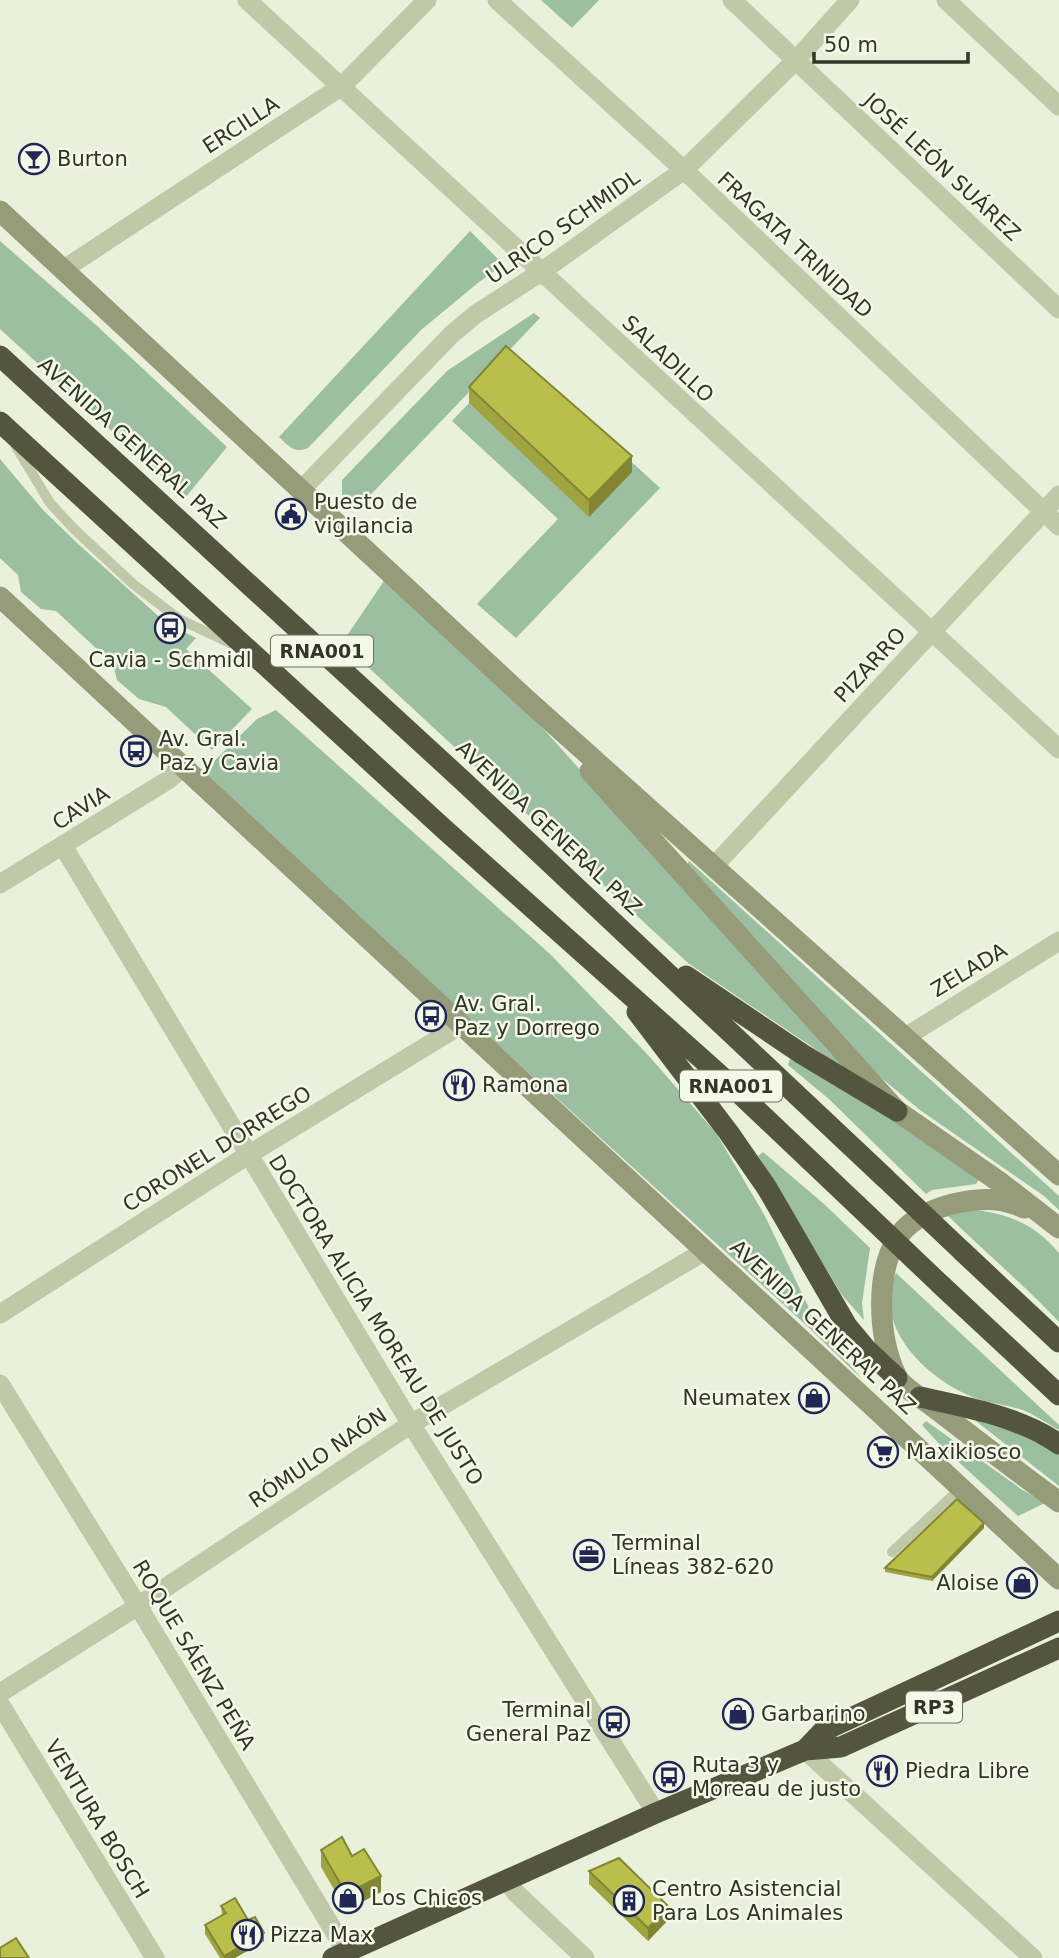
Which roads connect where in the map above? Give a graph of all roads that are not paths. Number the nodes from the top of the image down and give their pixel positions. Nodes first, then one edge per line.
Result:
1 (247, 0) edge
2 (427, 0) edge
3 (497, 0) edge
4 (732, 0) edge
5 (850, 0) edge
6 (946, 0) edge
7 (796, 60) junction
8 (342, 86) junction
9 (1059, 106) edge
10 (684, 170) junction
11 (0, 211) edge
12 (64, 269) junction
13 (541, 272) junction
14 (1059, 309) edge
15 (0, 356) edge
16 (1, 423) edge
17 (301, 491) junction
18 (1059, 495) edge
19 (1043, 512) junction
20 (1059, 526) edge
21 (0, 597) edge
22 (931, 633) junction
23 (252, 654) junction
24 (526, 699) junction
25 (1059, 749) edge
26 (183, 767) junction
27 (63, 846) junction
28 (714, 866) junction
29 (0, 884) edge
30 (1059, 941) edge
31 (642, 948) junction
32 (603, 969) junction
33 (461, 1025) junction
34 (904, 1038) junction
35 (897, 1111) junction
36 (248, 1156) junction
37 (1059, 1175) edge
38 (1054, 1224) edge
39 (705, 1251) junction
40 (0, 1314) edge
41 (1059, 1342) edge
42 (897, 1378) junction
43 (0, 1384) edge
44 (1059, 1395) edge
45 (920, 1397) junction
46 (411, 1424) junction
47 (1059, 1444) edge
48 (961, 1488) junction
49 (1059, 1502) edge
50 (892, 1552) dead end
51 (1059, 1579) edge
52 (138, 1606) junction
53 (1059, 1621) edge
54 (1059, 1648) edge
55 (0, 1693) edge
56 (0, 1704) edge
57 (805, 1750) junction
58 (656, 1813) junction
59 (508, 1881) junction
60 (339, 1954) edge
61 (155, 1958) edge
62 (585, 1958) edge
63 (1033, 1958) edge

1 - 8 street, SALADILLO
2 - 8 street, ERCILLA
3 - 10 street, FRAGATA TRINIDAD
4 - 7 street, JOSÉ LEÓN SUÁREZ
5 - 7 street, ULRICO SCHMIDL
6 - 9 street
7 - 10 street, ULRICO SCHMIDL
7 - 14 street, JOSÉ LEÓN SUÁREZ
8 - 12 street, ERCILLA
8 - 13 street, SALADILLO
10 - 13 street, ULRICO SCHMIDL
10 - 19 street, FRAGATA TRINIDAD
11 - 12 street
12 - 17 street
13 - 17 street, ULRICO SCHMIDL
13 - 22 street, SALADILLO
15 - 31 highway, AVENIDA GENERAL PAZ / RNA001
16 - 23 highway, RNA001
16 - 23 lane
17 - 24 street
18 - 19 street, PIZARRO
19 - 20 street, FRAGATA TRINIDAD
19 - 22 street, PIZARRO
21 - 26 street, AVENIDA GENERAL PAZ
22 - 25 street, SALADILLO
22 - 28 street, PIZARRO
23 - 32 highway, RNA001
24 - 28 street
24 - 35 street
26 - 27 street, CAVIA
26 - 33 street, AVENIDA GENERAL PAZ
27 - 29 street, CAVIA
27 - 36 street, DOCTORA ALICIA MOREAU DE JUSTO
28 - 34 street
30 - 34 street, ZELADA
31 - 35 highway
31 - 41 highway, AVENIDA GENERAL PAZ / RNA001, bridge
32 - 42 highway
32 - 44 highway, RNA001, bridge
33 - 36 street, CORONEL DORREGO
33 - 39 street, AVENIDA GENERAL PAZ
34 - 37 street
35 - 38 street
36 - 40 street, CORONEL DORREGO
36 - 46 street, DOCTORA ALICIA MOREAU DE JUSTO
38 - 42 street
39 - 46 street, RÓMULO NAÓN
39 - 48 street, AVENIDA GENERAL PAZ
42 - 45 street
43 - 52 street, ROQUE SÁENZ PEÑA
45 - 47 highway
45 - 49 street
46 - 52 street, RÓMULO NAÓN
46 - 58 street, DOCTORA ALICIA MOREAU DE JUSTO
48 - 50 lane
48 - 51 street, AVENIDA GENERAL PAZ
52 - 55 street, RÓMULO NAÓN
52 - 60 street, ROQUE SÁENZ PEÑA
53 - 57 highway, RP3
54 - 57 highway, RP3
56 - 61 street, VENTURA BOSCH
57 - 58 highway, RP3
57 - 63 street
58 - 59 highway, RP3
59 - 60 highway, RP3
59 - 62 street

